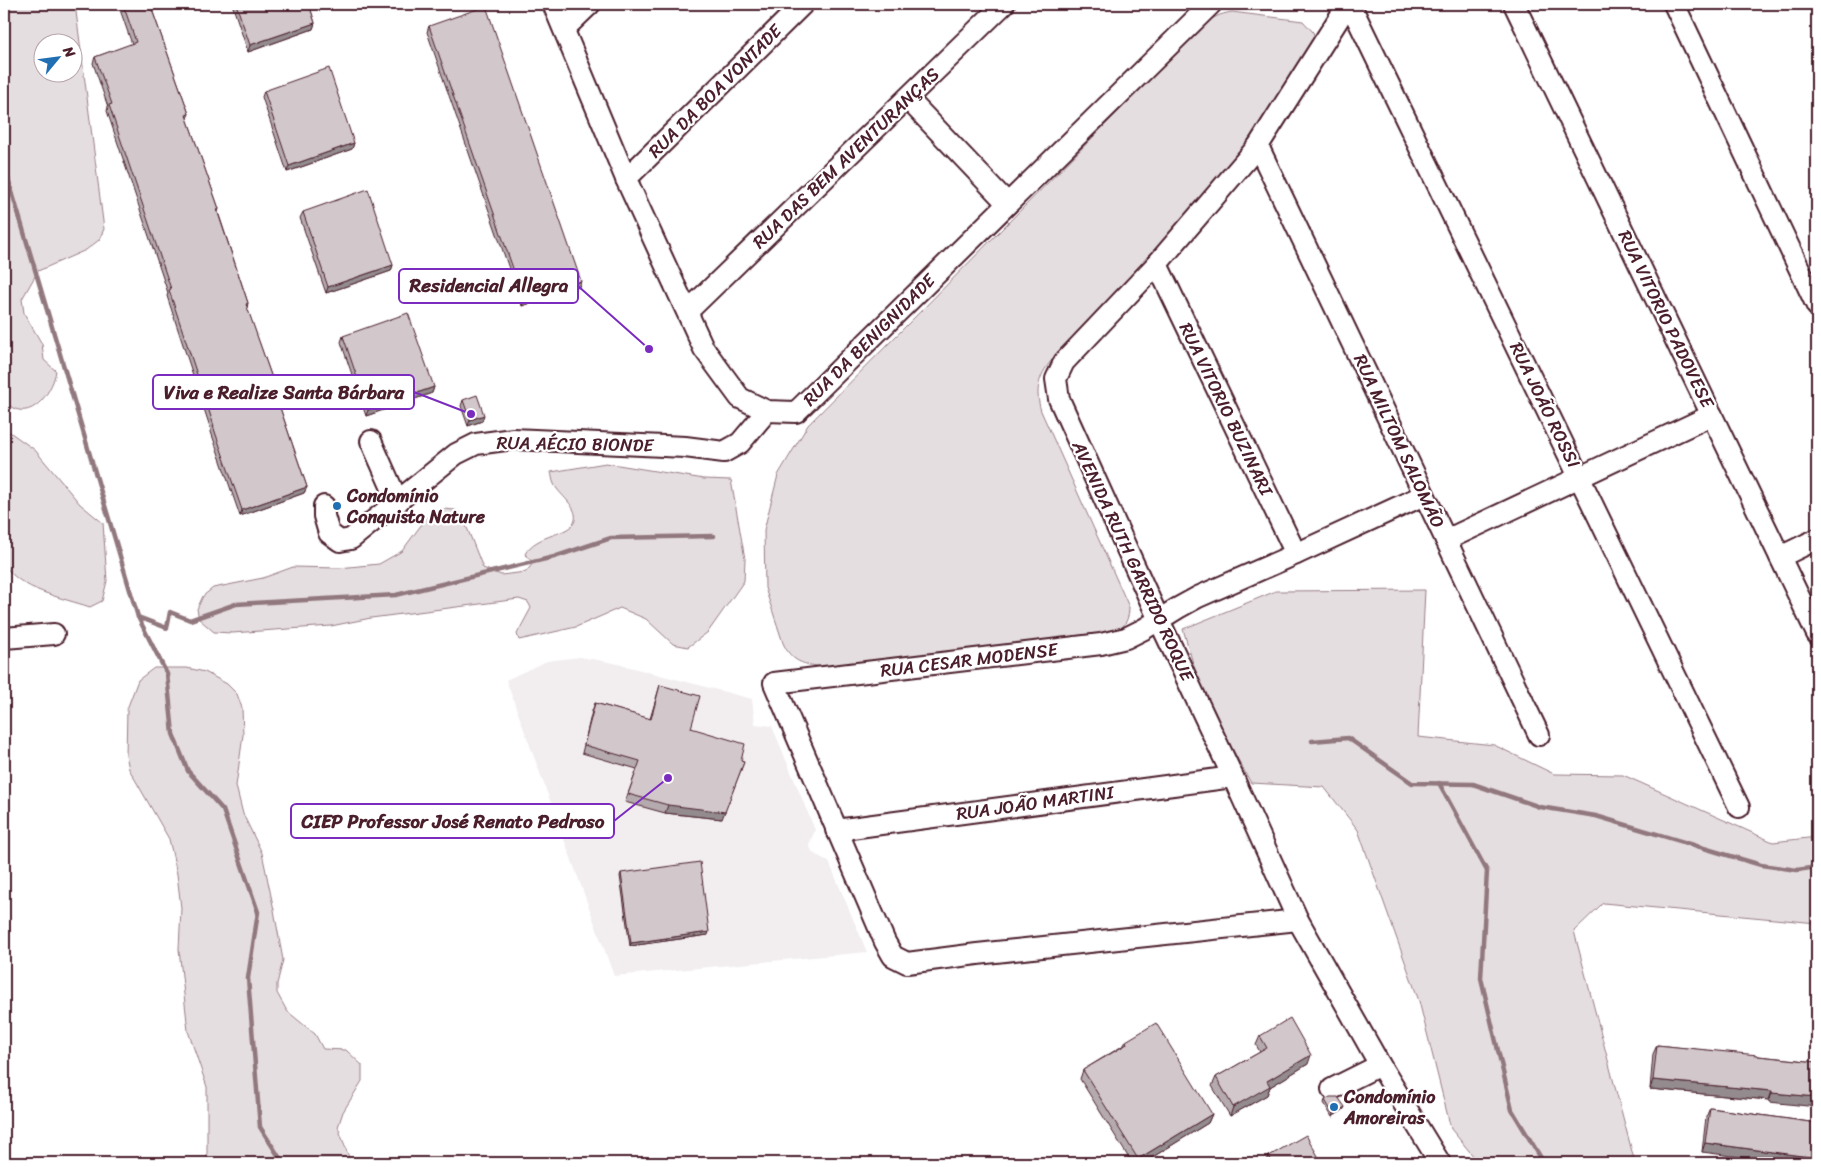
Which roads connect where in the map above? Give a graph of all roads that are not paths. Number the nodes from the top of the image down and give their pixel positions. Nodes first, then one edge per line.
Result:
1 (553, 4) edge
2 (590, 4) edge
3 (803, 4) edge
4 (1004, 4) edge
5 (1211, 4) edge
6 (1349, 4) edge
7 (1514, 4) edge
8 (1674, 4) edge
9 (564, 29) junction
10 (908, 99) junction
11 (1258, 146) junction
12 (626, 179) junction
13 (1007, 203) junction
14 (1156, 264) junction
15 (1817, 306) edge
16 (688, 311) junction
17 (767, 411) junction
18 (1712, 415) junction
19 (371, 441) dead end
20 (1580, 478) junction
21 (1424, 495) junction
22 (398, 502) junction
23 (324, 511) dead end
24 (1817, 539) edge
25 (1446, 540) junction
26 (1296, 554) junction
27 (1780, 557) junction
28 (1159, 620) junction
29 (54, 634) dead end
30 (1817, 634) edge
31 (4, 638) edge
32 (1539, 736) dead end
33 (1233, 776) junction
34 (1739, 807) dead end
35 (836, 830) junction
36 (1298, 920) junction
37 (1380, 1065) junction
38 (1332, 1089) dead end
39 (1440, 1163) edge

1 - 9 street, RUA DA BENIGNIDADE
2 - 9 street
3 - 12 street, RUA DA BOA VONTADE
4 - 10 street, RUA DAS BEM AVENTURANÇAS
5 - 13 street, RUA DA BENIGNIDADE
6 - 11 street, AVENIDA RUTH GARRIDO ROQUE
6 - 20 street, RUA JOÃO ROSSI
7 - 18 street, RUA VITORIO PADOVESE
8 - 15 street
9 - 12 street, RUA DA BENIGNIDADE
10 - 13 street
10 - 16 street, RUA DAS BEM AVENTURANÇAS
11 - 14 street, AVENIDA RUTH GARRIDO ROQUE
11 - 21 street, RUA MILTOM SALOMÃO
12 - 16 street, RUA DA BENIGNIDADE
13 - 17 street, RUA DA BENIGNIDADE
14 - 26 street, RUA VITORIO BUZINARI
14 - 28 street, AVENIDA RUTH GARRIDO ROQUE
16 - 17 street, RUA DA BENIGNIDADE
17 - 22 street, RUA AÉCIO BIONDE
18 - 20 street
18 - 27 street, RUA VITORIO PADOVESE
19 - 22 street
20 - 25 street
20 - 34 street, RUA JOÃO ROSSI
21 - 25 street, RUA MILTOM SALOMÃO
21 - 26 street, RUA CESAR MODENSE
22 - 23 street, RUA AÉCIO BIONDE
24 - 27 street
25 - 32 street, RUA MILTOM SALOMÃO
26 - 28 street, RUA CESAR MODENSE
27 - 30 street, RUA VITORIO PADOVESE
28 - 33 street, AVENIDA RUTH GARRIDO ROQUE
28 - 35 street, RUA CESAR MODENSE
29 - 31 street
33 - 35 street, RUA JOÃO MARTINI
33 - 36 street, AVENIDA RUTH GARRIDO ROQUE
35 - 36 street
36 - 37 street, AVENIDA RUTH GARRIDO ROQUE
37 - 38 street
37 - 39 street, AVENIDA RUTH GARRIDO ROQUE

